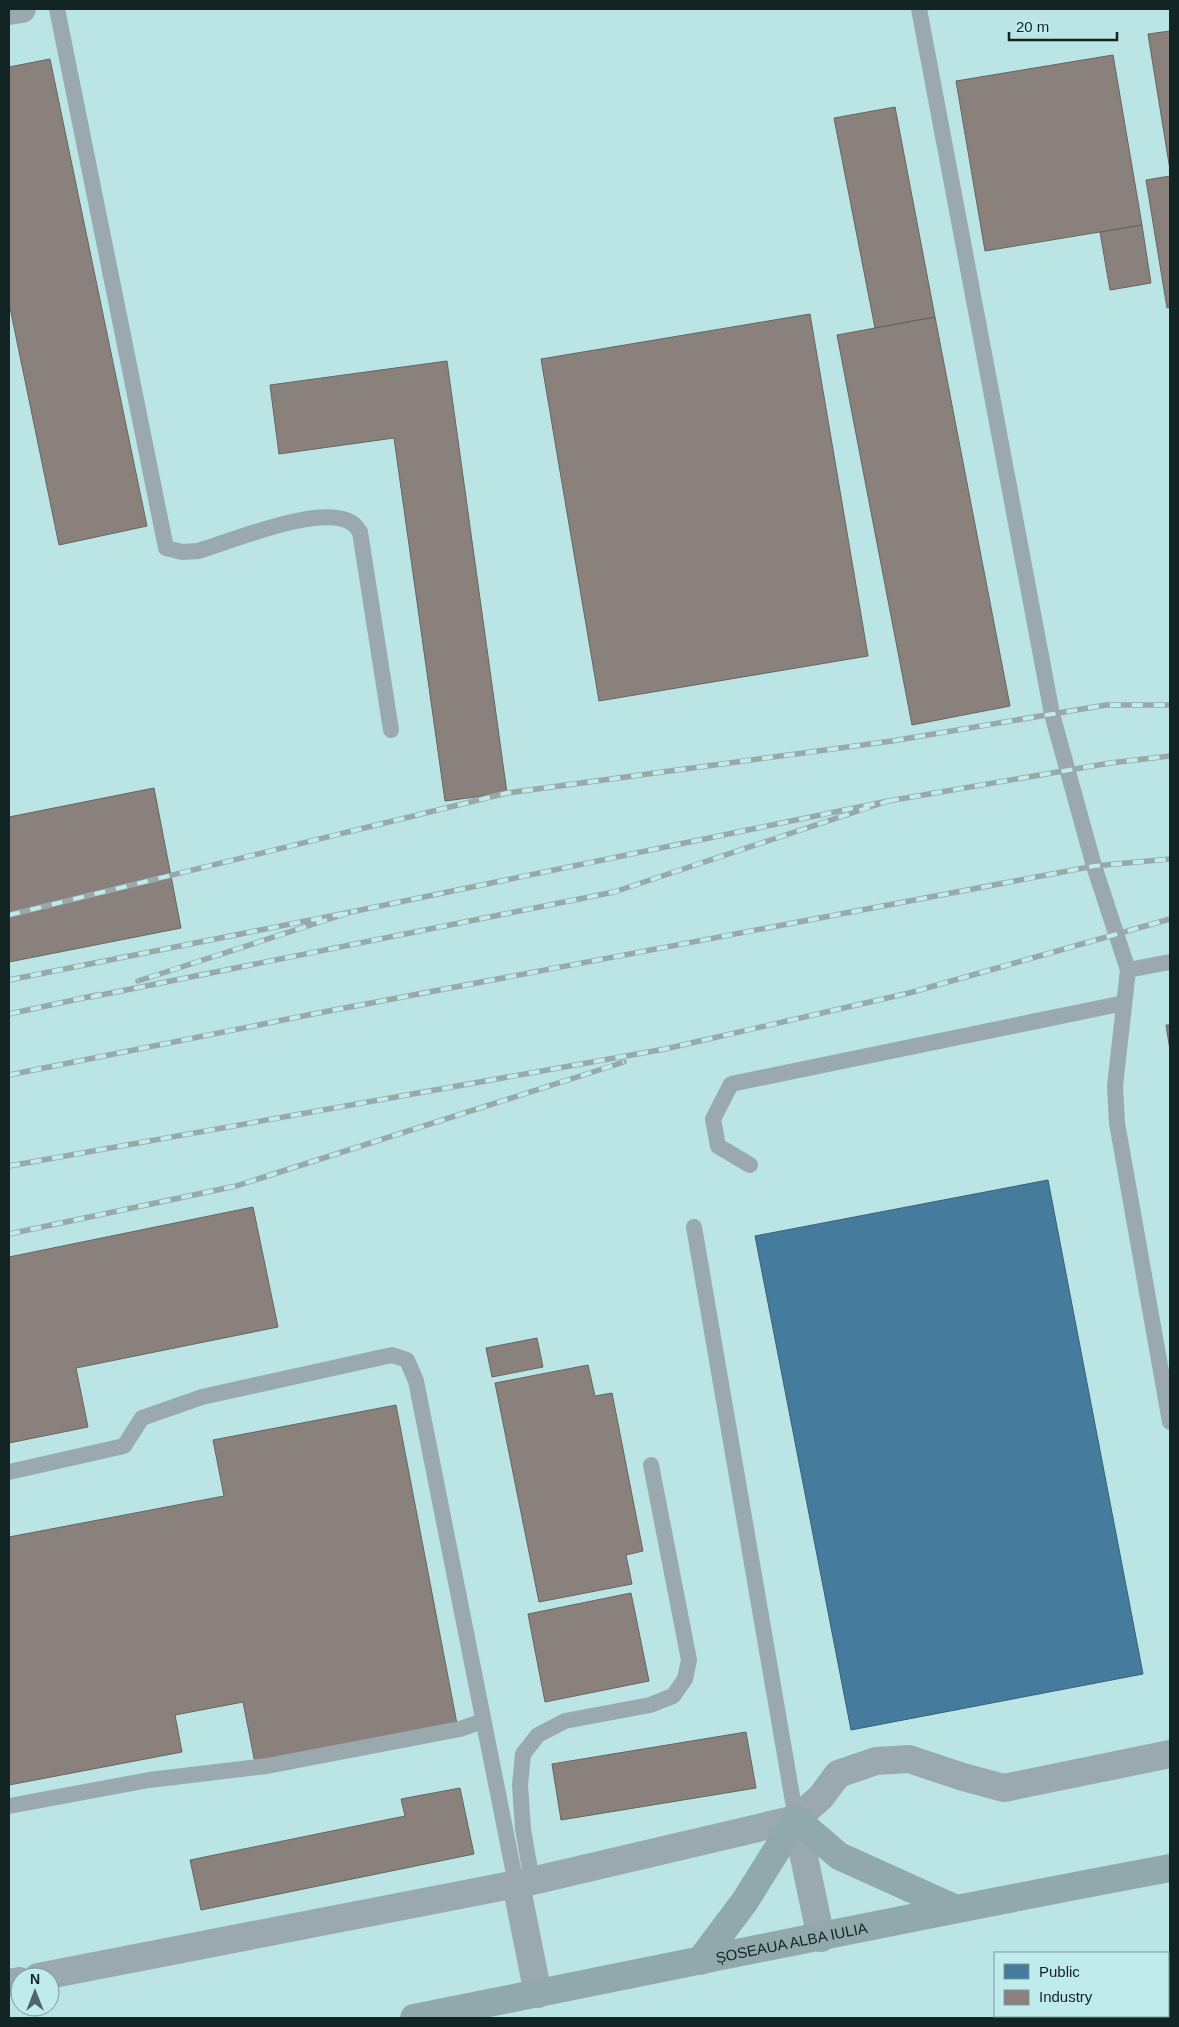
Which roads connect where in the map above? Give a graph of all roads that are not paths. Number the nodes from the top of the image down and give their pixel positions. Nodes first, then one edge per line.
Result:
1 (22, 9) edge
2 (57, 9) edge
3 (919, 9) edge
4 (9, 11) edge
5 (391, 730) dead end
6 (1170, 962) edge
7 (1128, 970) junction
8 (1124, 1003) junction
9 (750, 1165) dead end
10 (694, 1227) dead end
11 (1170, 1422) edge
12 (651, 1465) dead end
13 (9, 1472) edge
14 (483, 1722) junction
15 (1170, 1754) edge
16 (9, 1806) edge
17 (796, 1819) junction
18 (1170, 1868) edge
19 (524, 1883) junction
20 (954, 1908) junction
21 (821, 1938) junction
22 (700, 1962) junction
23 (60, 1973) edge
24 (538, 1994) junction
25 (414, 2018) edge

1 - 4 street
2 - 5 lane
3 - 7 lane
6 - 7 lane
7 - 8 lane
8 - 9 lane
8 - 11 lane
10 - 17 lane
12 - 19 lane
13 - 14 lane
14 - 16 lane
14 - 19 lane
15 - 17 street
17 - 19 street
17 - 20 main road
17 - 21 street
17 - 22 main road
18 - 20 main road, ȘOSEAUA ALBA IULIA
19 - 23 street
19 - 24 street
20 - 21 main road, ȘOSEAUA ALBA IULIA
21 - 22 main road, ȘOSEAUA ALBA IULIA
22 - 24 main road, ȘOSEAUA ALBA IULIA
24 - 25 main road, ȘOSEAUA ALBA IULIA

